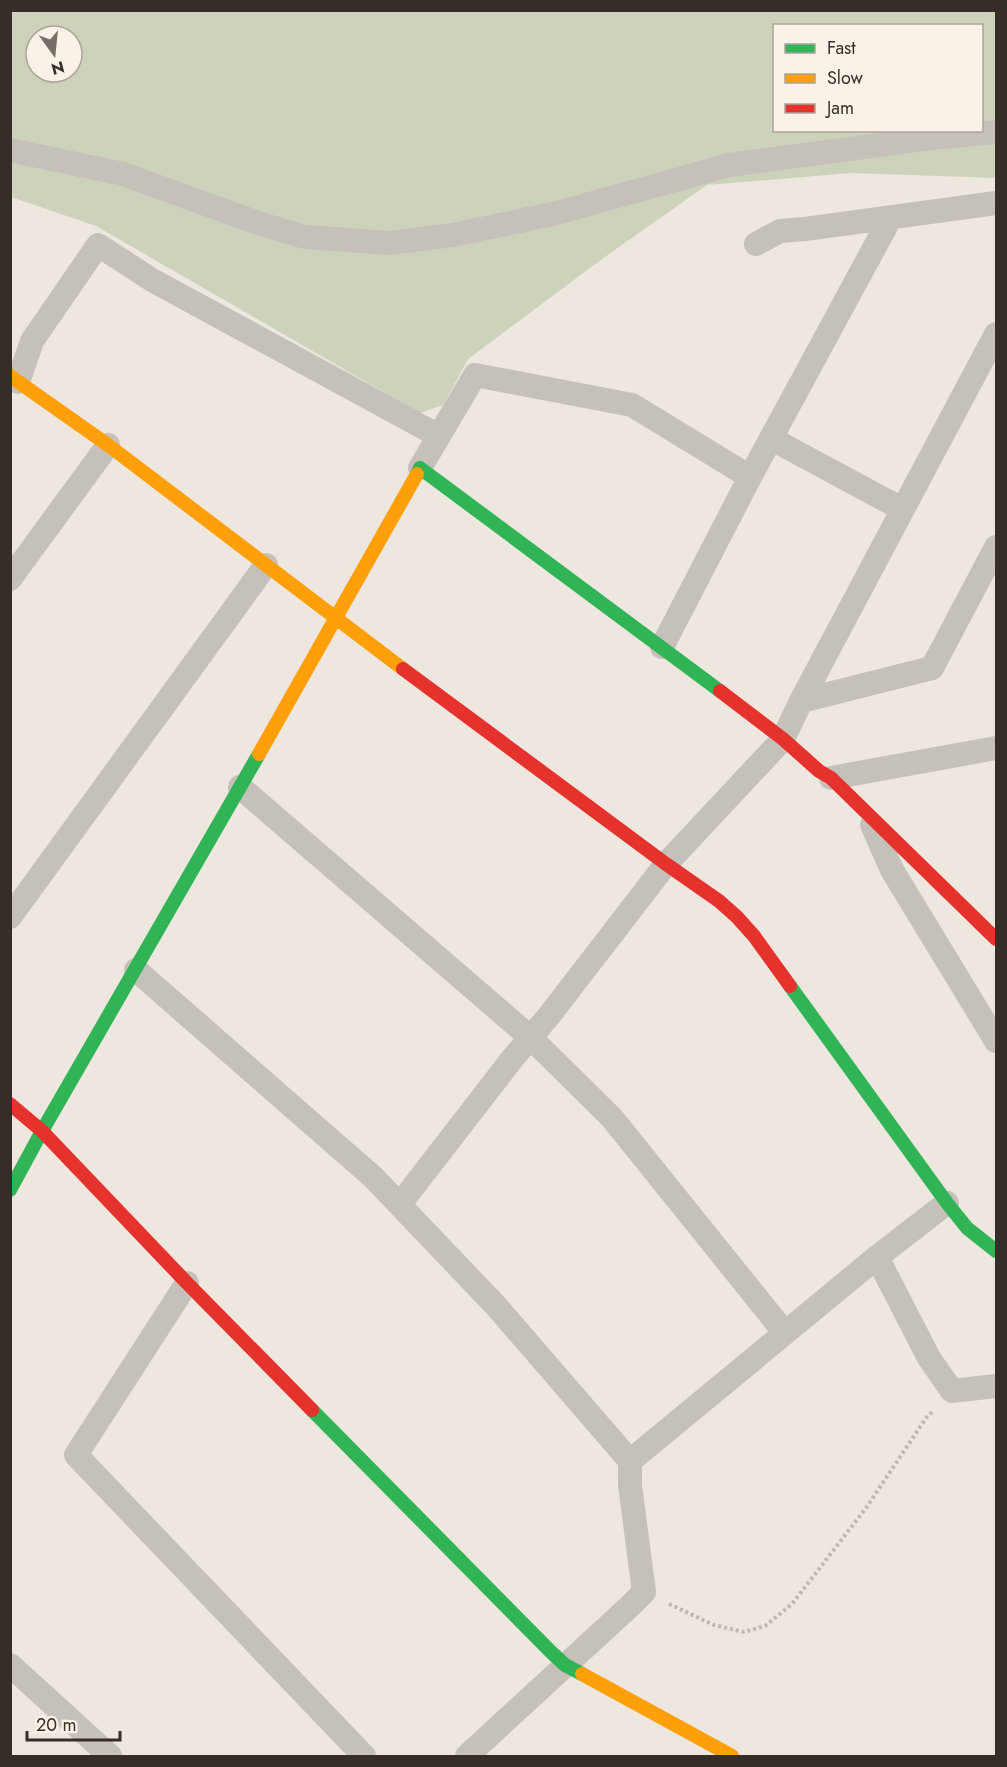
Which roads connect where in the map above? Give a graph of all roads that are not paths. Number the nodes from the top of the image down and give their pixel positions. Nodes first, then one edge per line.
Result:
1 (996, 132) edge
2 (10, 150) edge
3 (996, 203) edge
4 (891, 217) junction
5 (756, 244) dead end
6 (996, 334) edge
7 (14, 379) edge
8 (439, 436) junction
9 (772, 439) junction
10 (108, 445) junction
11 (420, 468) junction
12 (750, 477) junction
13 (902, 509) junction
14 (996, 547) edge
15 (266, 566) junction
16 (10, 579) edge
17 (336, 619) junction
18 (662, 647) junction
19 (801, 701) junction
20 (783, 739) junction
21 (996, 748) edge
22 (831, 778) junction
23 (240, 787) junction
24 (866, 812) junction
25 (666, 864) junction
26 (10, 917) edge
27 (996, 939) edge
28 (136, 970) junction
29 (531, 1038) junction
30 (996, 1041) edge
31 (10, 1104) edge
32 (42, 1131) junction
33 (10, 1191) edge
34 (947, 1203) junction
35 (400, 1204) junction
36 (996, 1251) edge
37 (878, 1257) junction
38 (187, 1283) junction
39 (785, 1333) junction
40 (996, 1386) edge
41 (630, 1461) junction
42 (10, 1665) edge
43 (565, 1665) junction
44 (110, 1756) edge
45 (364, 1756) edge
46 (467, 1756) edge
47 (732, 1756) edge

1 - 2 street
3 - 4 street
4 - 5 street
4 - 9 street
6 - 13 street
7 - 8 street
7 - 10 street
8 - 11 street
8 - 12 street
9 - 12 street
9 - 13 street
10 - 15 street
10 - 16 street
11 - 17 street
11 - 18 street
12 - 18 street
13 - 19 street
14 - 19 street
15 - 17 street
15 - 26 street
17 - 23 street
17 - 25 street
18 - 20 street
19 - 20 street
20 - 22 street
20 - 25 street
21 - 22 street
22 - 24 street
23 - 28 street
23 - 29 street
24 - 27 street
24 - 30 street
25 - 29 street
25 - 34 street
28 - 32 street
28 - 35 street
29 - 35 street
29 - 39 street
31 - 32 street
32 - 33 street
32 - 38 street
34 - 36 street
34 - 37 street
35 - 41 street
37 - 39 street
37 - 40 street
38 - 43 street
38 - 45 street
39 - 41 street
41 - 43 street
42 - 44 street
43 - 46 street
43 - 47 street

